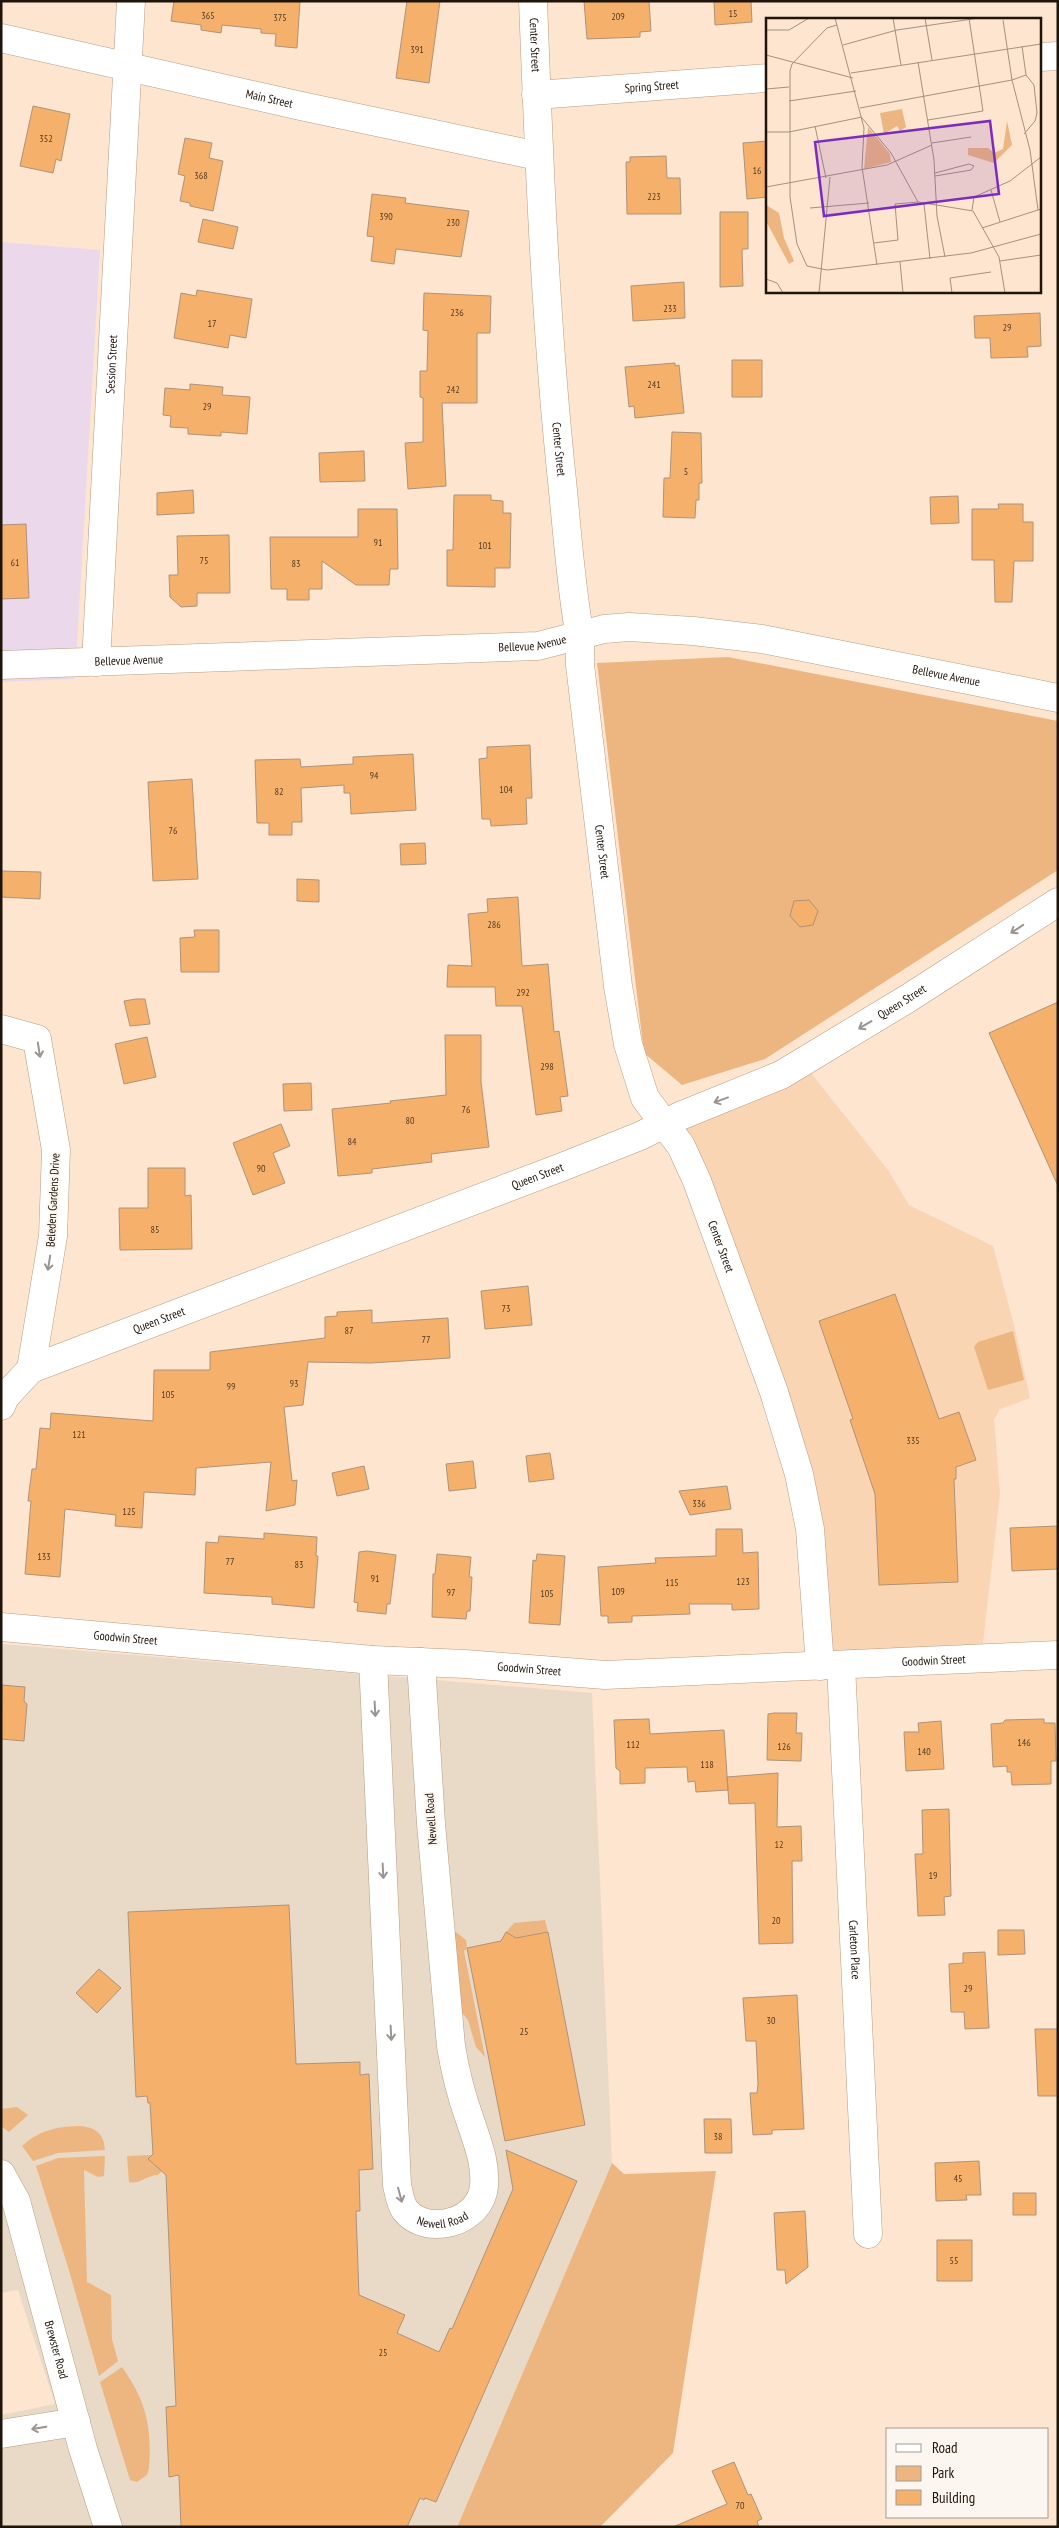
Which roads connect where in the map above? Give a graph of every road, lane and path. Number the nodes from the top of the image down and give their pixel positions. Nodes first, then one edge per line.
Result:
1 (131, 1) edge
2 (533, 1) edge
3 (1, 38) edge
4 (1058, 56) edge
5 (1042, 57) edge
6 (128, 67) junction
7 (766, 78) edge
8 (536, 95) junction
9 (538, 156) junction
10 (580, 637) junction
11 (96, 662) junction
12 (1, 665) edge
13 (1058, 698) edge
14 (1058, 902) edge
15 (1, 1029) edge
16 (664, 1124) junction
17 (31, 1369) junction
18 (1, 1406) edge
19 (1, 1627) edge
20 (1058, 1655) edge
21 (374, 1660) junction
22 (421, 1662) junction
23 (831, 1666) junction
24 (1, 2174) edge
25 (868, 2234) dead end
26 (76, 2422) junction
27 (1, 2434) edge
28 (108, 2527) edge

1 - 6 street, Session Street
2 - 8 street, Center Street
3 - 6 street, Main Street
4 - 5 street
6 - 9 street, Main Street
6 - 11 street, Session Street
7 - 8 street, Spring Street
8 - 9 street, Center Street
9 - 10 street, Center Street
10 - 11 street, Bellevue Avenue
10 - 13 street, Bellevue Avenue
10 - 16 street, Center Street
11 - 12 street, Bellevue Avenue
14 -> 16 street, Queen Street
15 -> 17 street, Beleden Gardens Drive
16 - 17 street, Queen Street
16 - 23 street, Center Street
17 - 18 street, Queen Street
19 - 21 street, Goodwin Street
20 - 23 street, Goodwin Street
21 - 22 street, Goodwin Street
21 -> 22 street, Newell Road
22 - 23 street, Goodwin Street
23 - 25 street, Carleton Place
24 - 26 street, Brewster Road
26 -> 27 street
26 - 28 street, Brewster Road

